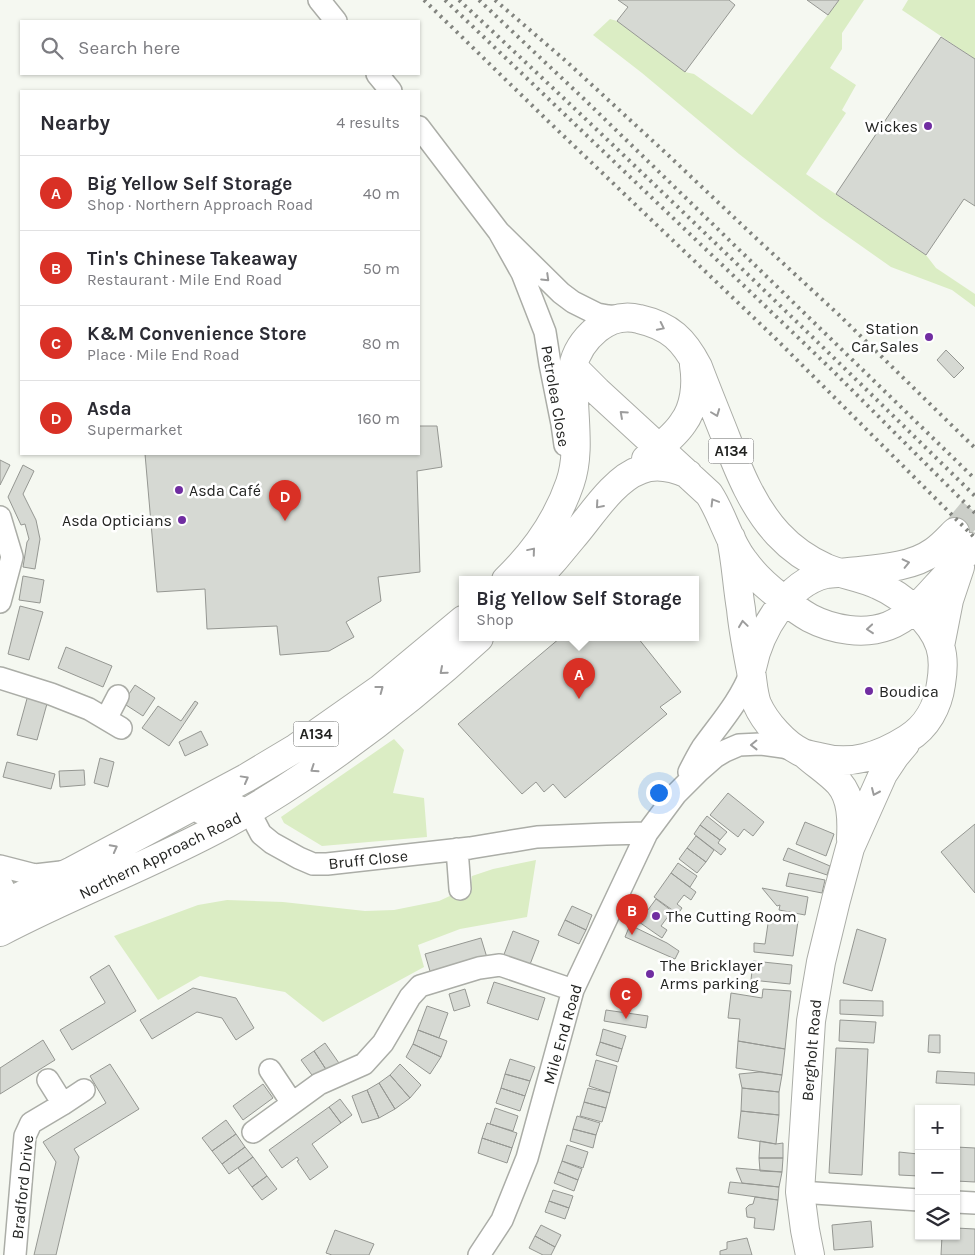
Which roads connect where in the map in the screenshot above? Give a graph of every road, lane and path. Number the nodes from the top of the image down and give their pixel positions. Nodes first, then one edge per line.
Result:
1 (319, 0) edge
2 (335, 20) edge
3 (378, 75) edge
4 (390, 90) edge
5 (420, 128) edge
6 (499, 232) junction
7 (623, 317) junction
8 (545, 332) junction
9 (690, 352) junction
10 (573, 367) junction
11 (659, 447) junction
12 (688, 474) junction
13 (626, 477) junction
14 (0, 517) edge
15 (555, 519) junction
16 (730, 538) junction
17 (963, 545) junction
18 (841, 573) junction
19 (510, 576) edge
20 (539, 576) edge
21 (786, 601) junction
22 (0, 602) edge
23 (459, 623) edge
24 (927, 626) junction
25 (476, 641) edge
26 (751, 672) junction
27 (0, 678) edge
28 (118, 696) dead end
29 (911, 737) junction
30 (802, 752) junction
31 (676, 794) junction
32 (249, 811) junction
33 (155, 826) junction
34 (647, 833) junction
35 (850, 848) junction
36 (457, 849) junction
37 (0, 866) edge
38 (72, 871) junction
39 (460, 889) dead end
40 (4, 912) edge
41 (573, 990) junction
42 (270, 1070) dead end
43 (48, 1080) dead end
44 (84, 1090) dead end
45 (292, 1103) junction
46 (64, 1104) junction
47 (253, 1132) dead end
48 (800, 1192) junction
49 (915, 1200) edge
50 (960, 1202) edge
51 (975, 1203) edge
52 (15, 1255) edge
53 (479, 1255) edge
54 (810, 1255) edge

1 - 2 street
3 - 4 street
5 - 6 street, Petrolea Close
6 -> 7 street, Petrolea Close
6 - 8 street, Petrolea Close
7 -> 9 main road, A134
7 - 10 main road
8 - 10 street, Petrolea Close
8 - 15 street, Petrolea Close
9 - 11 main road, A134
9 -> 18 main road, A134
11 -> 10 main road, A134
10 - 15 main road
11 - 12 main road, A134
11 - 13 main road, A134
12 - 13 main road, A134
16 -> 12 main road, A134
13 -> 20 main road, A134
14 - 22 street
19 -> 15 main road
16 - 21 main road, A134
26 -> 16 main road, A134
18 -> 17 main road, A134
17 - 24 main road
17 - 24 main road, A134
18 - 21 main road, A134
18 - 24 main road, A134
24 -> 21 main road, A134
21 - 26 main road, A134
33 -> 23 main road, Northern Approach Road / A134
24 - 29 main road, A134
25 -> 32 main road, Northern Approach Road / A134
26 - 30 main road, A134
26 - 31 street, Mile End Road
27 - 28 street
29 - 30 main road, A134
29 -> 35 main road, Bergholt Road
30 -> 31 street, Mile End Road
30 - 35 main road, Bergholt Road
31 - 34 street, Mile End Road
32 - 33 street
32 - 36 street, Bruff Close
32 - 40 main road, Northern Approach Road / A134
38 -> 33 main road, Northern Approach Road / A134
34 - 36 street, Bruff Close
34 - 41 street, Mile End Road
35 - 48 main road, Bergholt Road
36 - 39 street
37 - 38 street
38 - 40 main road, Northern Approach Road / A134
41 - 45 street
41 - 53 street, Mile End Road
42 - 45 street
43 - 46 street
44 - 46 street, Bradford Drive
45 - 47 street
46 - 52 street, Bradford Drive
48 - 49 street
48 - 54 main road, Bergholt Road
50 - 51 street

